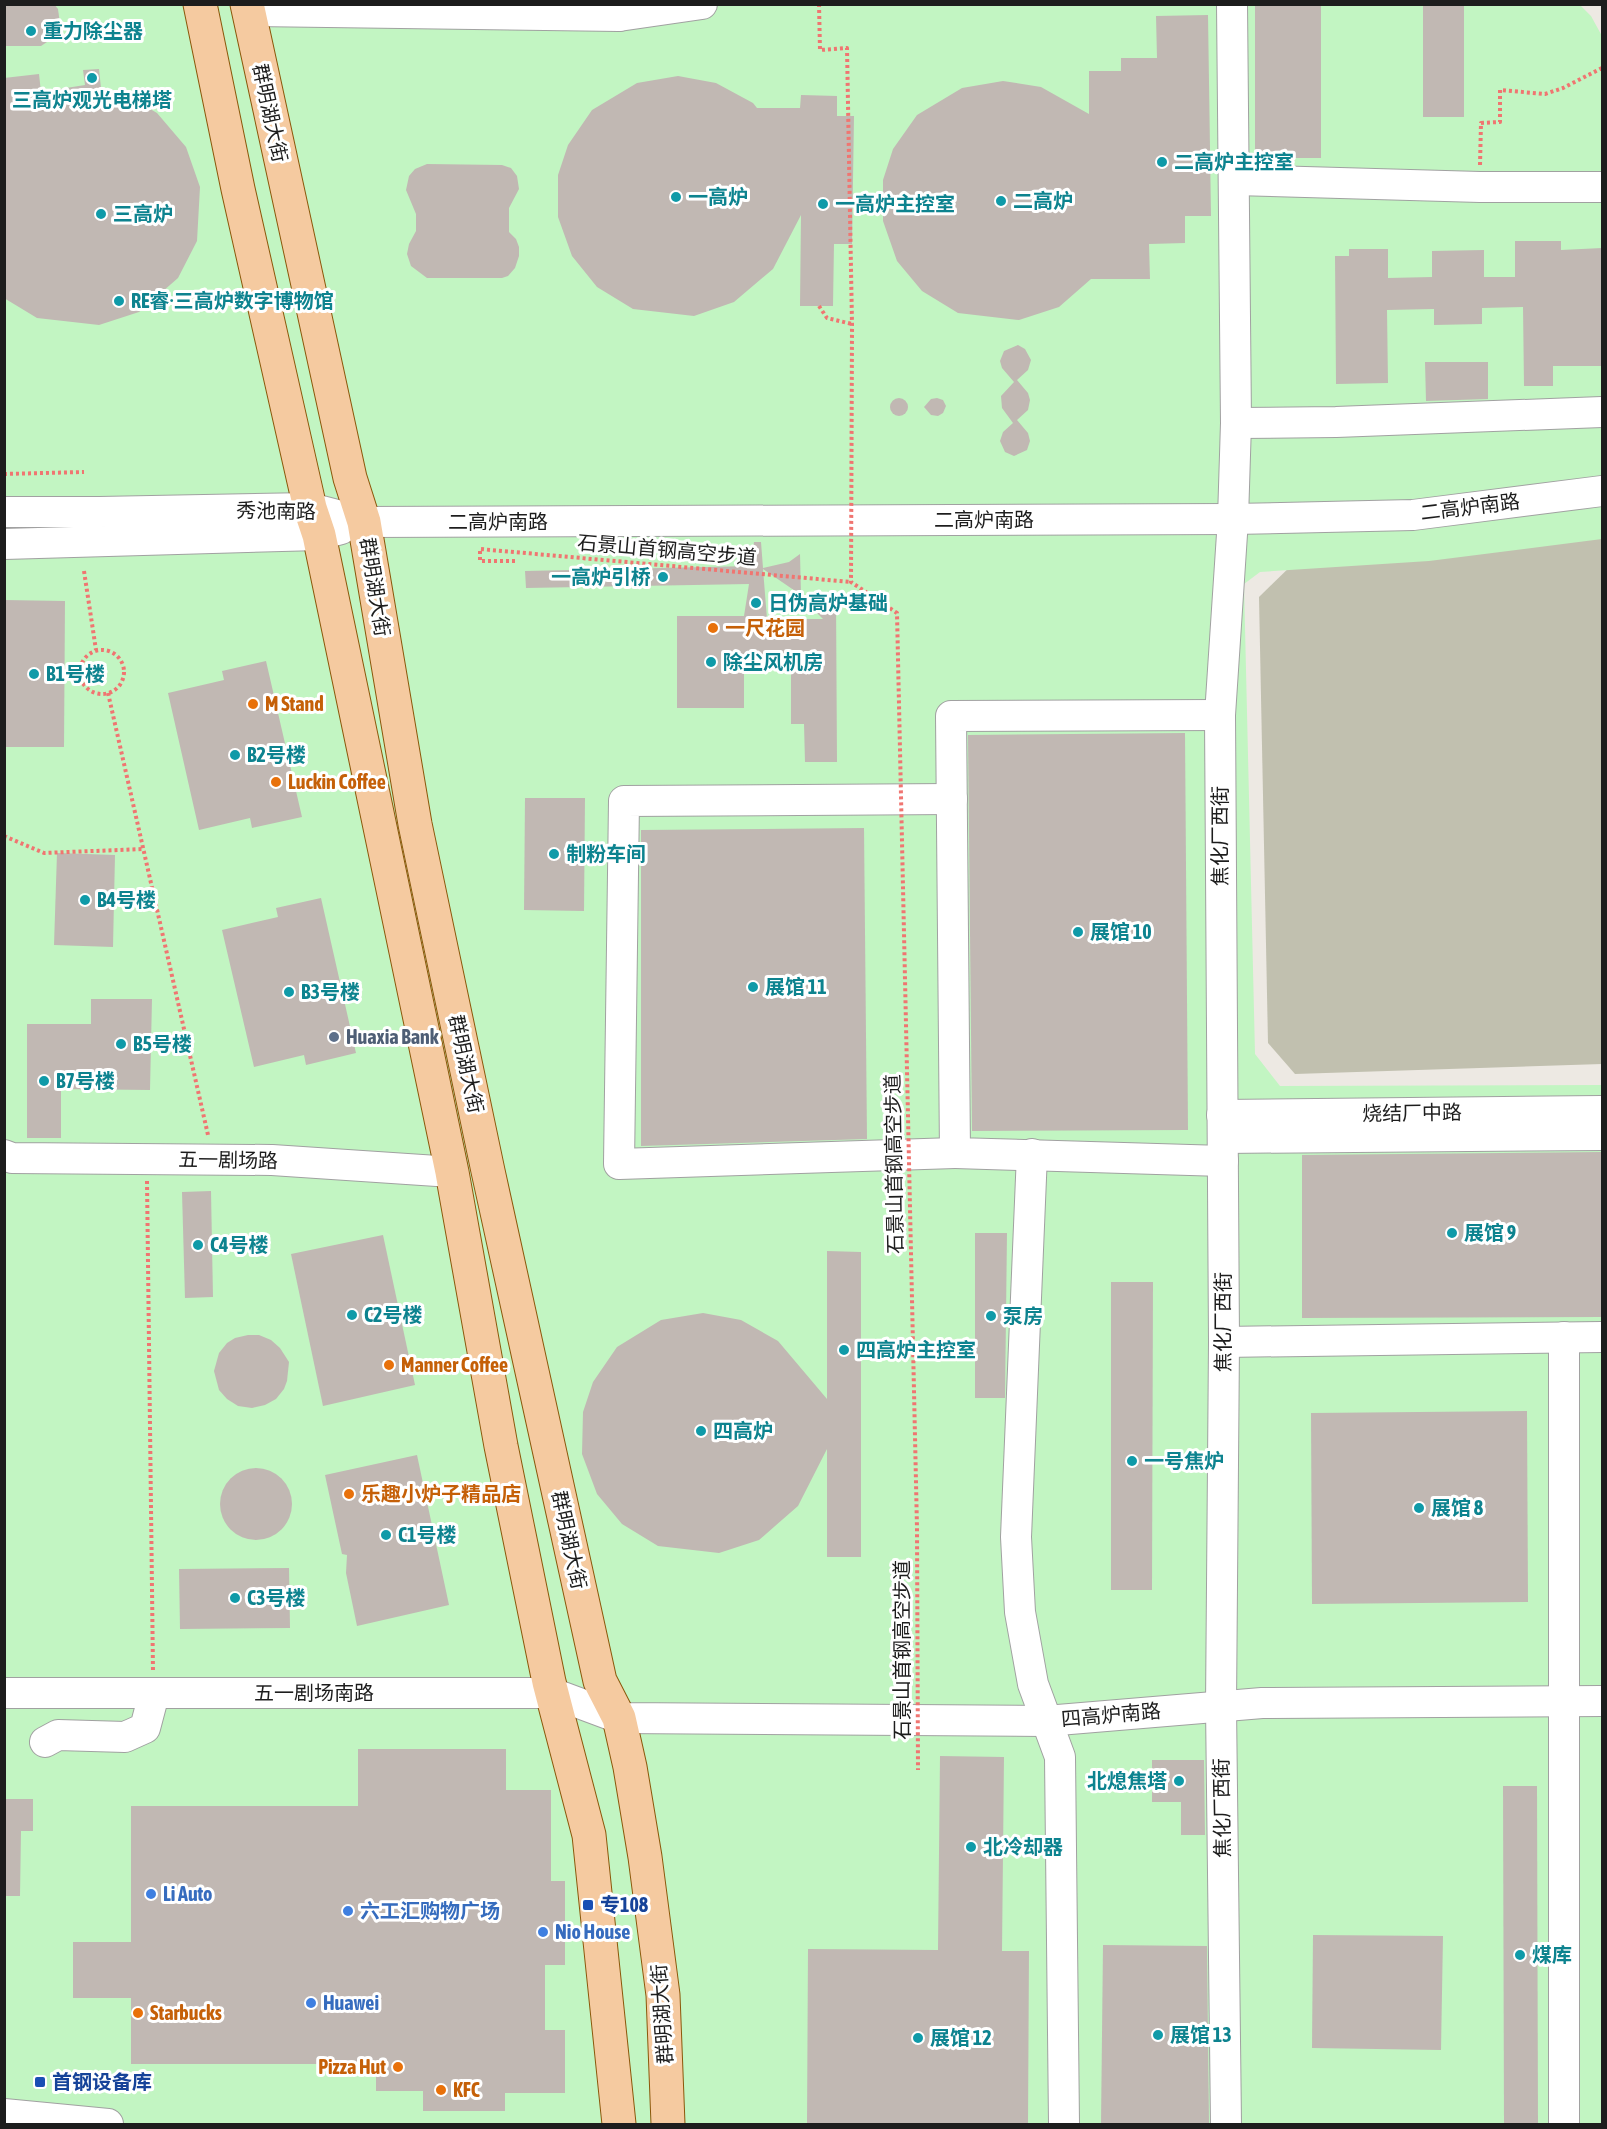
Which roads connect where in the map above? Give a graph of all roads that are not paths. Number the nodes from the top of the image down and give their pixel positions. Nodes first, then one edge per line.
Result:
1 (200, 4) edge
2 (702, 4) edge
3 (1232, 4) edge
4 (247, 8) edge
5 (619, 10) edge
6 (1235, 180) junction
7 (1602, 187) edge
8 (1602, 412) edge
9 (1236, 423) junction
10 (1602, 491) edge
11 (4, 512) edge
12 (1233, 519) junction
13 (315, 521) junction
14 (364, 522) junction
15 (4, 544) edge
16 (1220, 715) junction
17 (952, 799) junction
18 (1602, 1111) edge
19 (1602, 1135) edge
20 (1222, 1138) junction
21 (956, 1153) junction
22 (1032, 1154) junction
23 (4, 1155) edge
24 (452, 1172) junction
25 (1564, 1337) junction
26 (1602, 1337) edge
27 (1224, 1342) junction
28 (4, 1693) edge
29 (552, 1693) junction
30 (154, 1694) junction
31 (1564, 1701) junction
32 (1602, 1701) edge
33 (1221, 1706) junction
34 (619, 1718) junction
35 (1046, 1721) junction
36 (45, 1742) dead end
37 (4, 2114) edge
38 (108, 2124) edge
39 (619, 2124) edge
40 (668, 2124) edge
41 (1064, 2124) edge
42 (1226, 2124) edge
43 (1564, 2124) edge

1 - 13 main road, 群明湖大街
2 - 5 street
3 - 6 street, 焦化厂西街
4 - 5 street
4 - 14 main road, 群明湖大街
6 - 7 street
6 - 9 street, 焦化厂西街
8 - 9 street
9 - 12 street, 焦化厂西街
10 - 12 street, 二高炉南路
11 - 13 street, 秀池南路
12 - 14 street, 二高炉南路
12 - 16 street, 焦化厂西街
13 - 14 street, 秀池南路
13 - 15 street, 秀池南路
13 - 24 main road, 群明湖大街
14 - 34 main road, 群明湖大街
16 - 17 street
16 - 20 street, 焦化厂西街
17 - 21 street
17 - 21 street
18 - 20 street, 烧结厂中路
19 - 20 street, 烧结厂中路
20 - 22 street
20 - 27 street, 焦化厂西街
21 - 22 street
22 - 35 street
23 - 24 street, 五一剧场路
24 - 29 main road, 群明湖大街
25 - 26 street
25 - 27 street
25 - 31 street
27 - 33 street, 焦化厂西街
28 - 30 street, 五一剧场南路
29 - 30 street, 五一剧场南路
29 - 34 street, 五一剧场南路
29 - 39 main road, 群明湖大街
30 - 36 street
31 - 32 street, 四高炉南路
31 - 33 street, 四高炉南路
31 - 43 street
33 - 35 street, 四高炉南路
33 - 42 street, 焦化厂西街
34 - 35 street, 四高炉南路
34 - 40 main road, 群明湖大街
35 - 41 street
37 - 38 street

